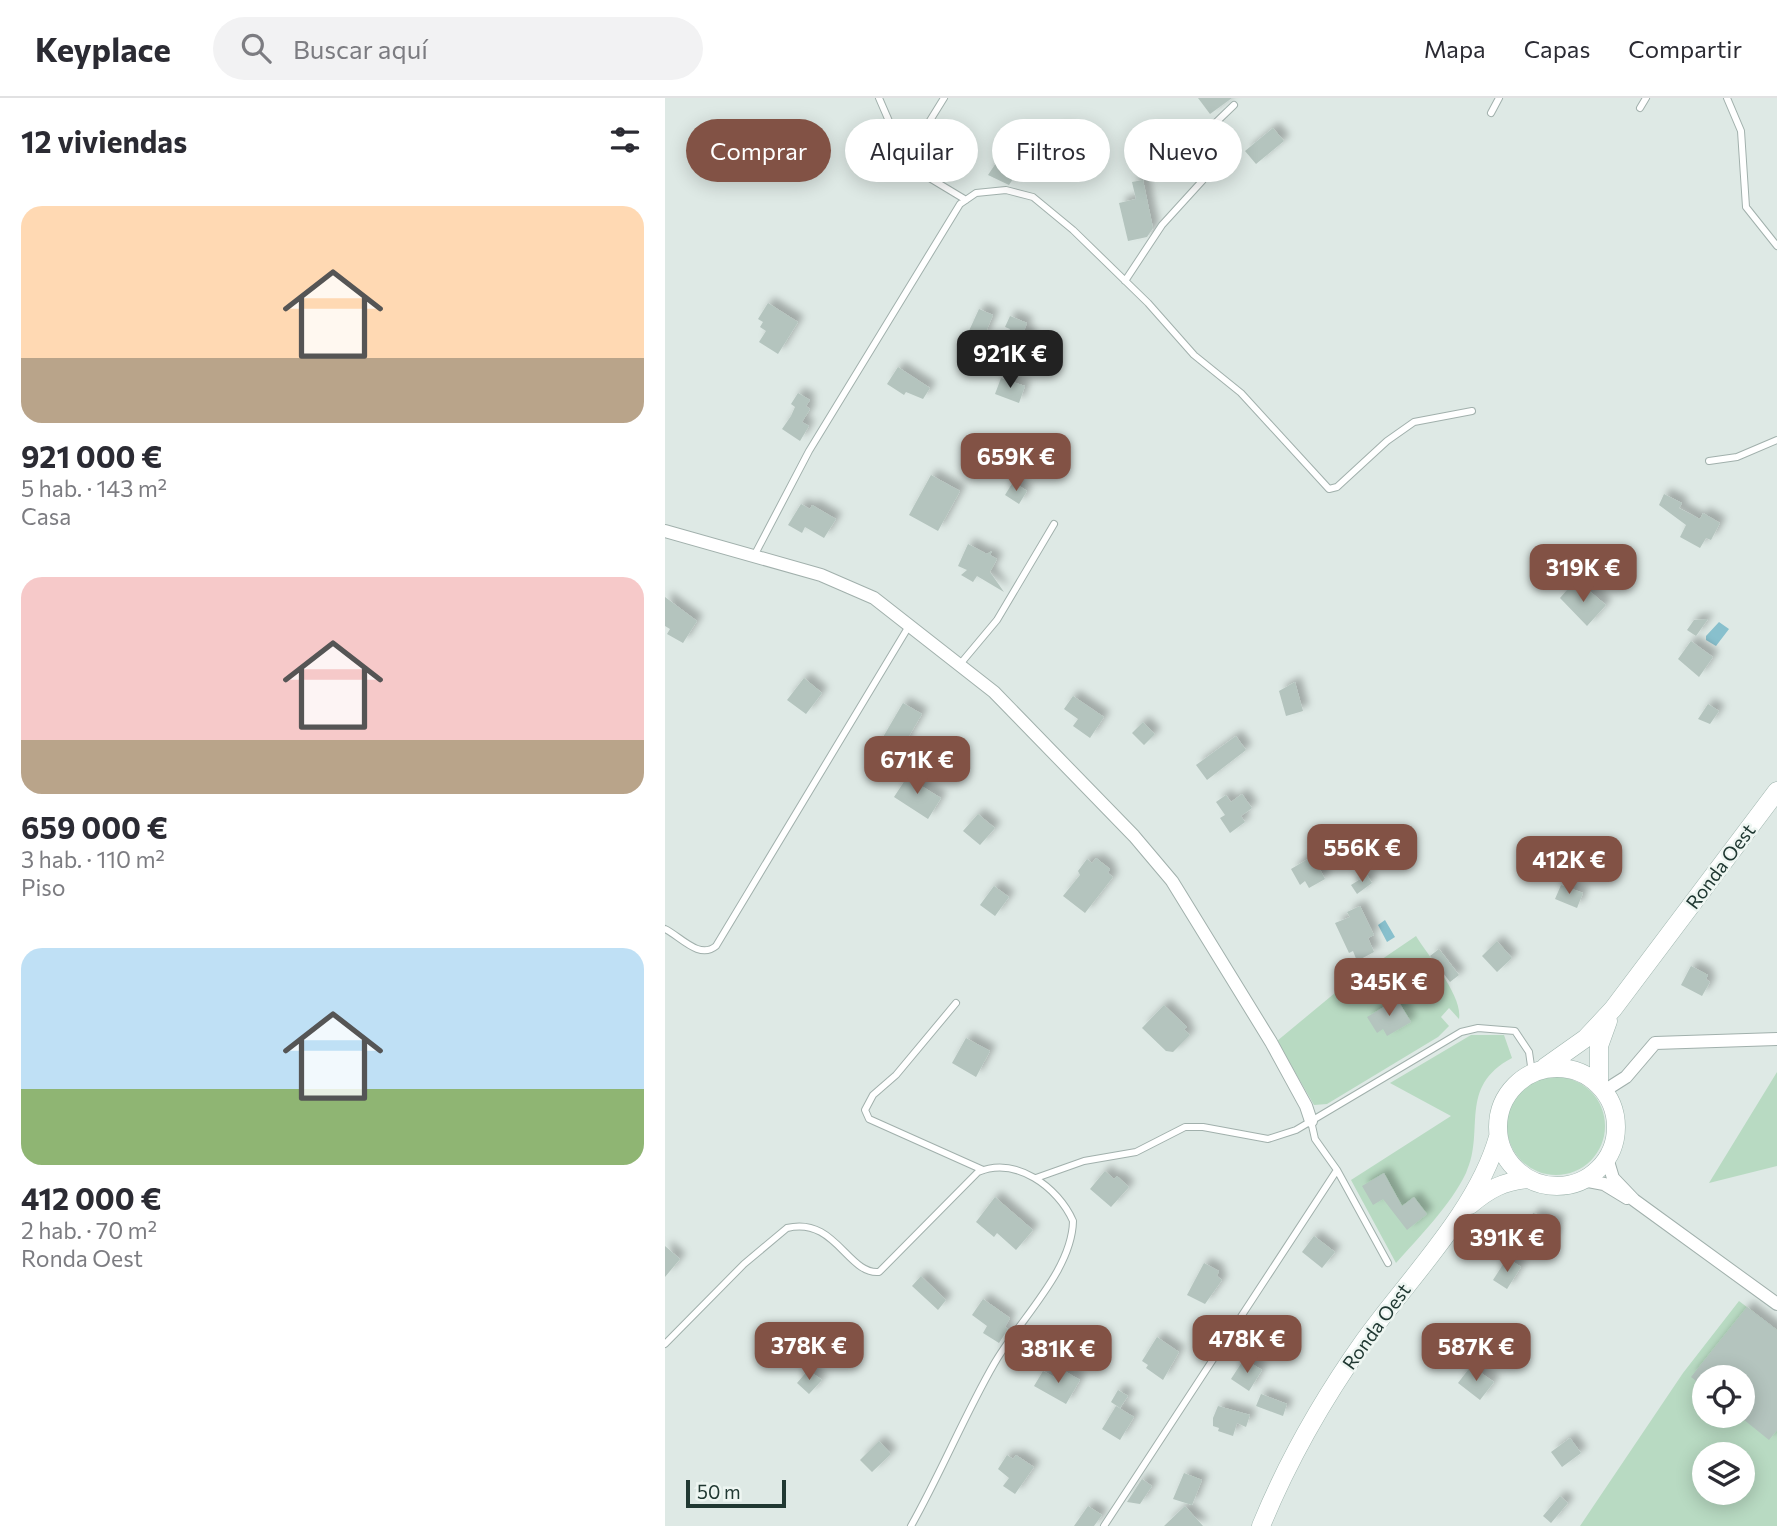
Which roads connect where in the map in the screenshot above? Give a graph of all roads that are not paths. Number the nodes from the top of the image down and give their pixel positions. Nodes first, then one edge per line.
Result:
1 (879, 98) edge
2 (944, 98) edge
3 (1499, 98) edge
4 (1646, 98) edge
5 (1727, 98) edge
6 (1234, 105) dead end
7 (1640, 108) dead end
8 (1491, 113) dead end
9 (888, 119) edge
10 (931, 119) edge
11 (936, 182) edge
12 (966, 200) junction
13 (1777, 246) edge
14 (1125, 281) junction
15 (1472, 411) dead end
16 (1777, 440) edge
17 (1709, 461) dead end
18 (1054, 524) dead end
19 (665, 531) edge
20 (753, 558) junction
21 (910, 624) junction
22 (961, 663) junction
23 (1777, 791) edge
24 (665, 929) edge
25 (956, 1003) dead end
26 (1613, 1009) junction
27 (1777, 1039) edge
28 (1537, 1071) junction
29 (1602, 1088) junction
30 (1311, 1121) junction
31 (1498, 1137) junction
32 (1607, 1158) junction
33 (983, 1170) junction
34 (1337, 1170) junction
35 (1036, 1178) junction
36 (1528, 1179) junction
37 (1583, 1180) junction
38 (1634, 1200) junction
39 (1465, 1209) junction
40 (1388, 1263) dead end
41 (1777, 1304) edge
42 (665, 1344) edge
43 (911, 1526) edge
44 (1104, 1526) edge
45 (1261, 1526) edge

1 - 9 lane
2 - 10 lane
3 - 8 lane
4 - 7 lane
5 - 13 lane
6 - 14 lane
11 - 12 lane
12 - 14 lane
12 - 20 lane
14 - 15 lane
16 - 17 lane
18 - 22 lane
19 - 20 street
20 - 21 street
21 - 22 street
21 - 24 lane
22 - 30 street
23 - 26 main road, Ronda Oest
25 - 33 lane
26 - 28 main road, Ronda Oest
26 - 29 main road, Ronda Oest
27 - 29 street
28 - 29 main road
28 - 30 lane
28 - 31 main road
29 - 32 main road
30 - 34 lane
30 - 35 lane
31 - 36 main road
31 - 39 main road, Ronda Oest
32 - 37 main road
32 - 38 street
33 - 35 lane
33 - 42 lane
34 - 40 lane
34 - 44 lane
35 - 43 lane
36 - 37 main road
36 - 39 main road, Ronda Oest
37 - 38 street
38 - 41 street
39 - 45 main road, Ronda Oest

